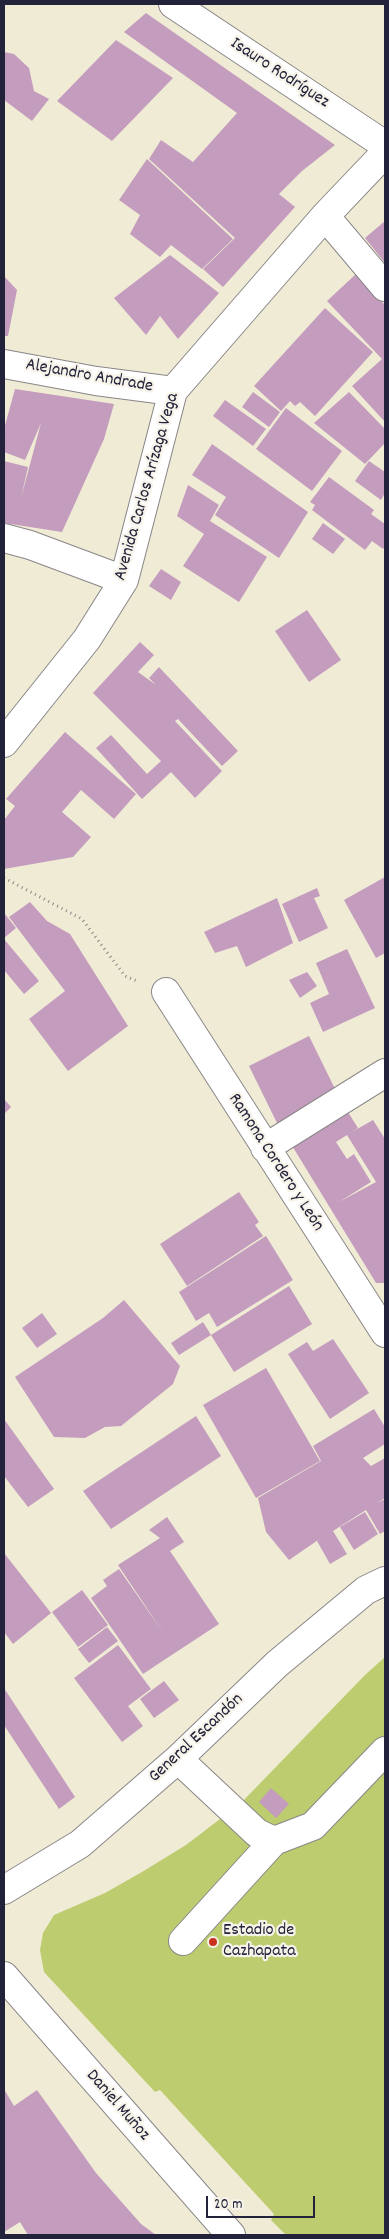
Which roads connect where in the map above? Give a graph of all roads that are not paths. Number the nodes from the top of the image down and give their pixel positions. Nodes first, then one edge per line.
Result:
1 (172, 4) edge
2 (385, 145) edge
3 (385, 152) edge
4 (325, 216) junction
5 (385, 287) edge
6 (4, 364) edge
7 (173, 391) junction
8 (4, 538) edge
9 (124, 580) junction
10 (4, 742) edge
11 (166, 992) road end
12 (385, 1073) edge
13 (265, 1148) junction
14 (385, 1333) edge
15 (385, 1581) edge
16 (385, 1751) edge
17 (178, 1759) junction
18 (274, 1841) junction
19 (4, 1890) edge
20 (183, 1941) dead end
21 (4, 1976) edge
22 (231, 2235) edge

1 - 2 street, Isauro Rodríguez
3 - 4 street, Avenida Carlos Arízaga Vega
4 - 5 street
4 - 7 street, Avenida Carlos Arízaga Vega
6 - 7 street, Alejandro Andrade
7 - 9 street, Avenida Carlos Arízaga Vega
8 - 9 street
9 - 10 street, Avenida Carlos Arízaga Vega
11 - 13 street, Ramona Cordero y León
12 - 13 street
13 - 14 street, Ramona Cordero y León
15 - 17 street, General Escandón
16 - 18 street
17 - 18 street
17 - 19 street, General Escandón
18 - 20 street
21 - 22 street, Daniel Muñoz

